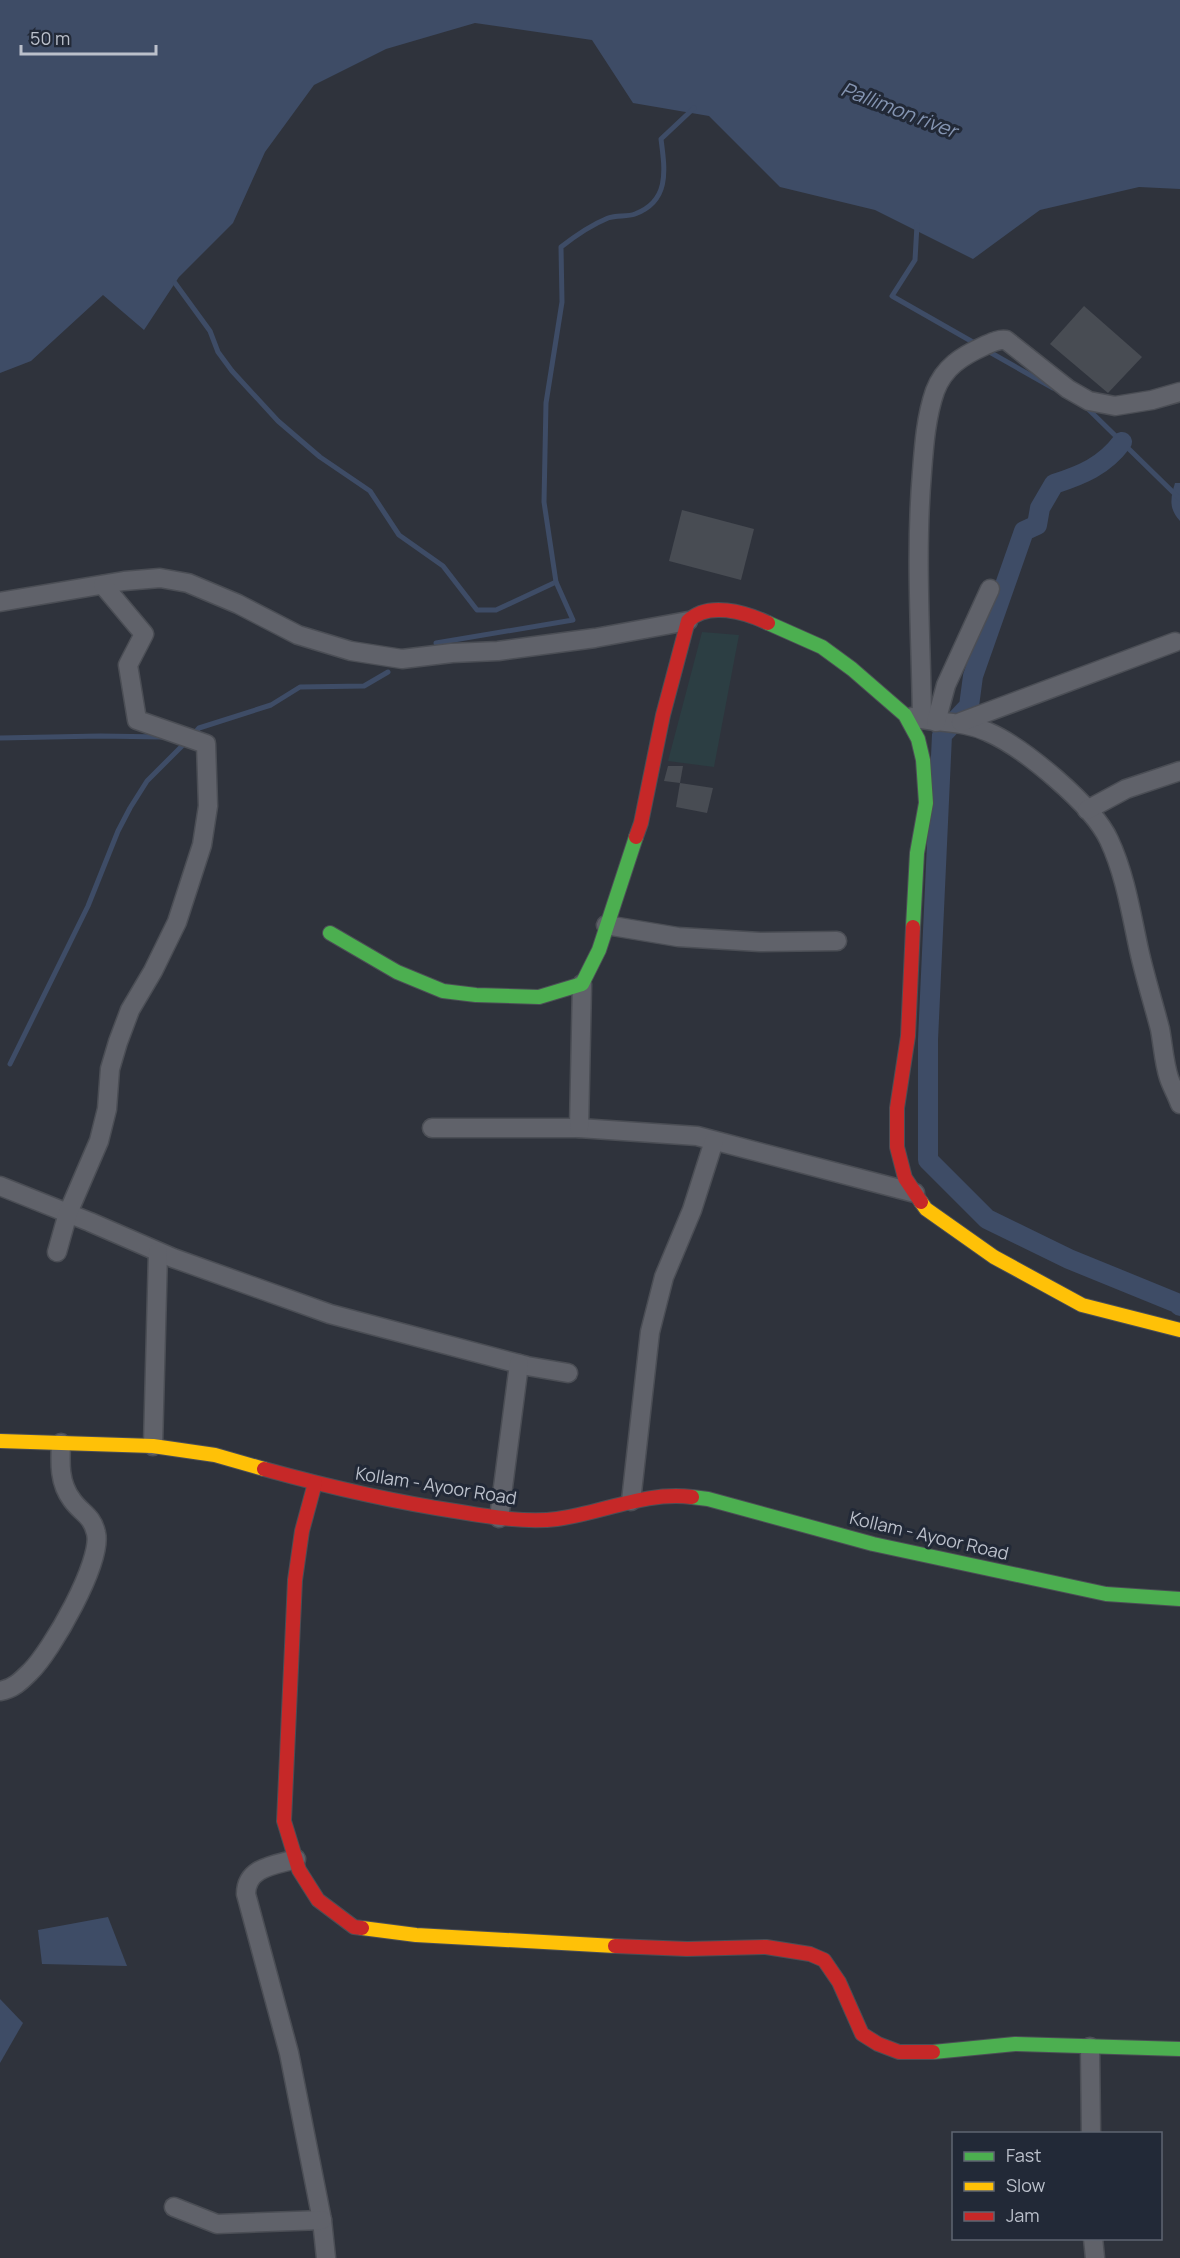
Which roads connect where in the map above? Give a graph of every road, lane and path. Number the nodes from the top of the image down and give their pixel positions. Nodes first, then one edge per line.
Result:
1 (1180, 392) edge
2 (103, 585) junction
3 (990, 589) dead end
4 (0, 602) edge
5 (688, 621) junction
6 (1175, 642) dead end
7 (938, 720) junction
8 (1180, 771) edge
9 (1088, 810) junction
10 (606, 925) junction
11 (330, 933) dead end
12 (837, 941) dead end
13 (582, 984) junction
14 (1180, 1104) edge
15 (432, 1128) dead end
16 (579, 1128) junction
17 (714, 1141) junction
18 (0, 1186) edge
19 (915, 1193) junction
20 (68, 1213) junction
21 (57, 1252) dead end
22 (158, 1252) junction
23 (1180, 1330) edge
24 (519, 1364) junction
25 (568, 1373) dead end
26 (0, 1441) edge
27 (61, 1443) junction
28 (153, 1446) junction
29 (315, 1483) junction
30 (631, 1502) junction
31 (499, 1518) junction
32 (1180, 1599) edge
33 (0, 1691) edge
34 (296, 1859) junction
35 (1090, 2047) junction
36 (1180, 2049) edge
37 (1091, 2132) edge
38 (174, 2207) dead end
39 (322, 2220) junction
40 (1094, 2240) edge
41 (326, 2258) edge
42 (1095, 2258) edge

1 - 7 street
2 - 4 street
2 - 5 street
2 - 20 street
3 - 7 street
5 - 7 street
5 - 10 street
6 - 7 street
7 - 9 street
7 - 19 street
8 - 9 street
9 - 14 street
10 - 12 street
10 - 13 street
11 - 13 street
13 - 16 street
15 - 16 street
16 - 17 street
17 - 19 street
17 - 30 street
18 - 20 street
19 - 23 street
20 - 21 street
20 - 22 street
22 - 24 street
22 - 28 street
24 - 25 street
24 - 31 street
26 - 27 street, Kollam - Ayoor Road
27 - 28 street, Kollam - Ayoor Road
27 - 33 street
28 - 29 street, Kollam - Ayoor Road
29 - 31 street, Kollam - Ayoor Road
29 - 34 street
30 - 31 street, Kollam - Ayoor Road
30 - 32 street, Kollam - Ayoor Road
34 - 35 street
34 - 39 street
35 - 36 street
35 - 37 street
38 - 39 street
39 - 41 street
40 - 42 street

